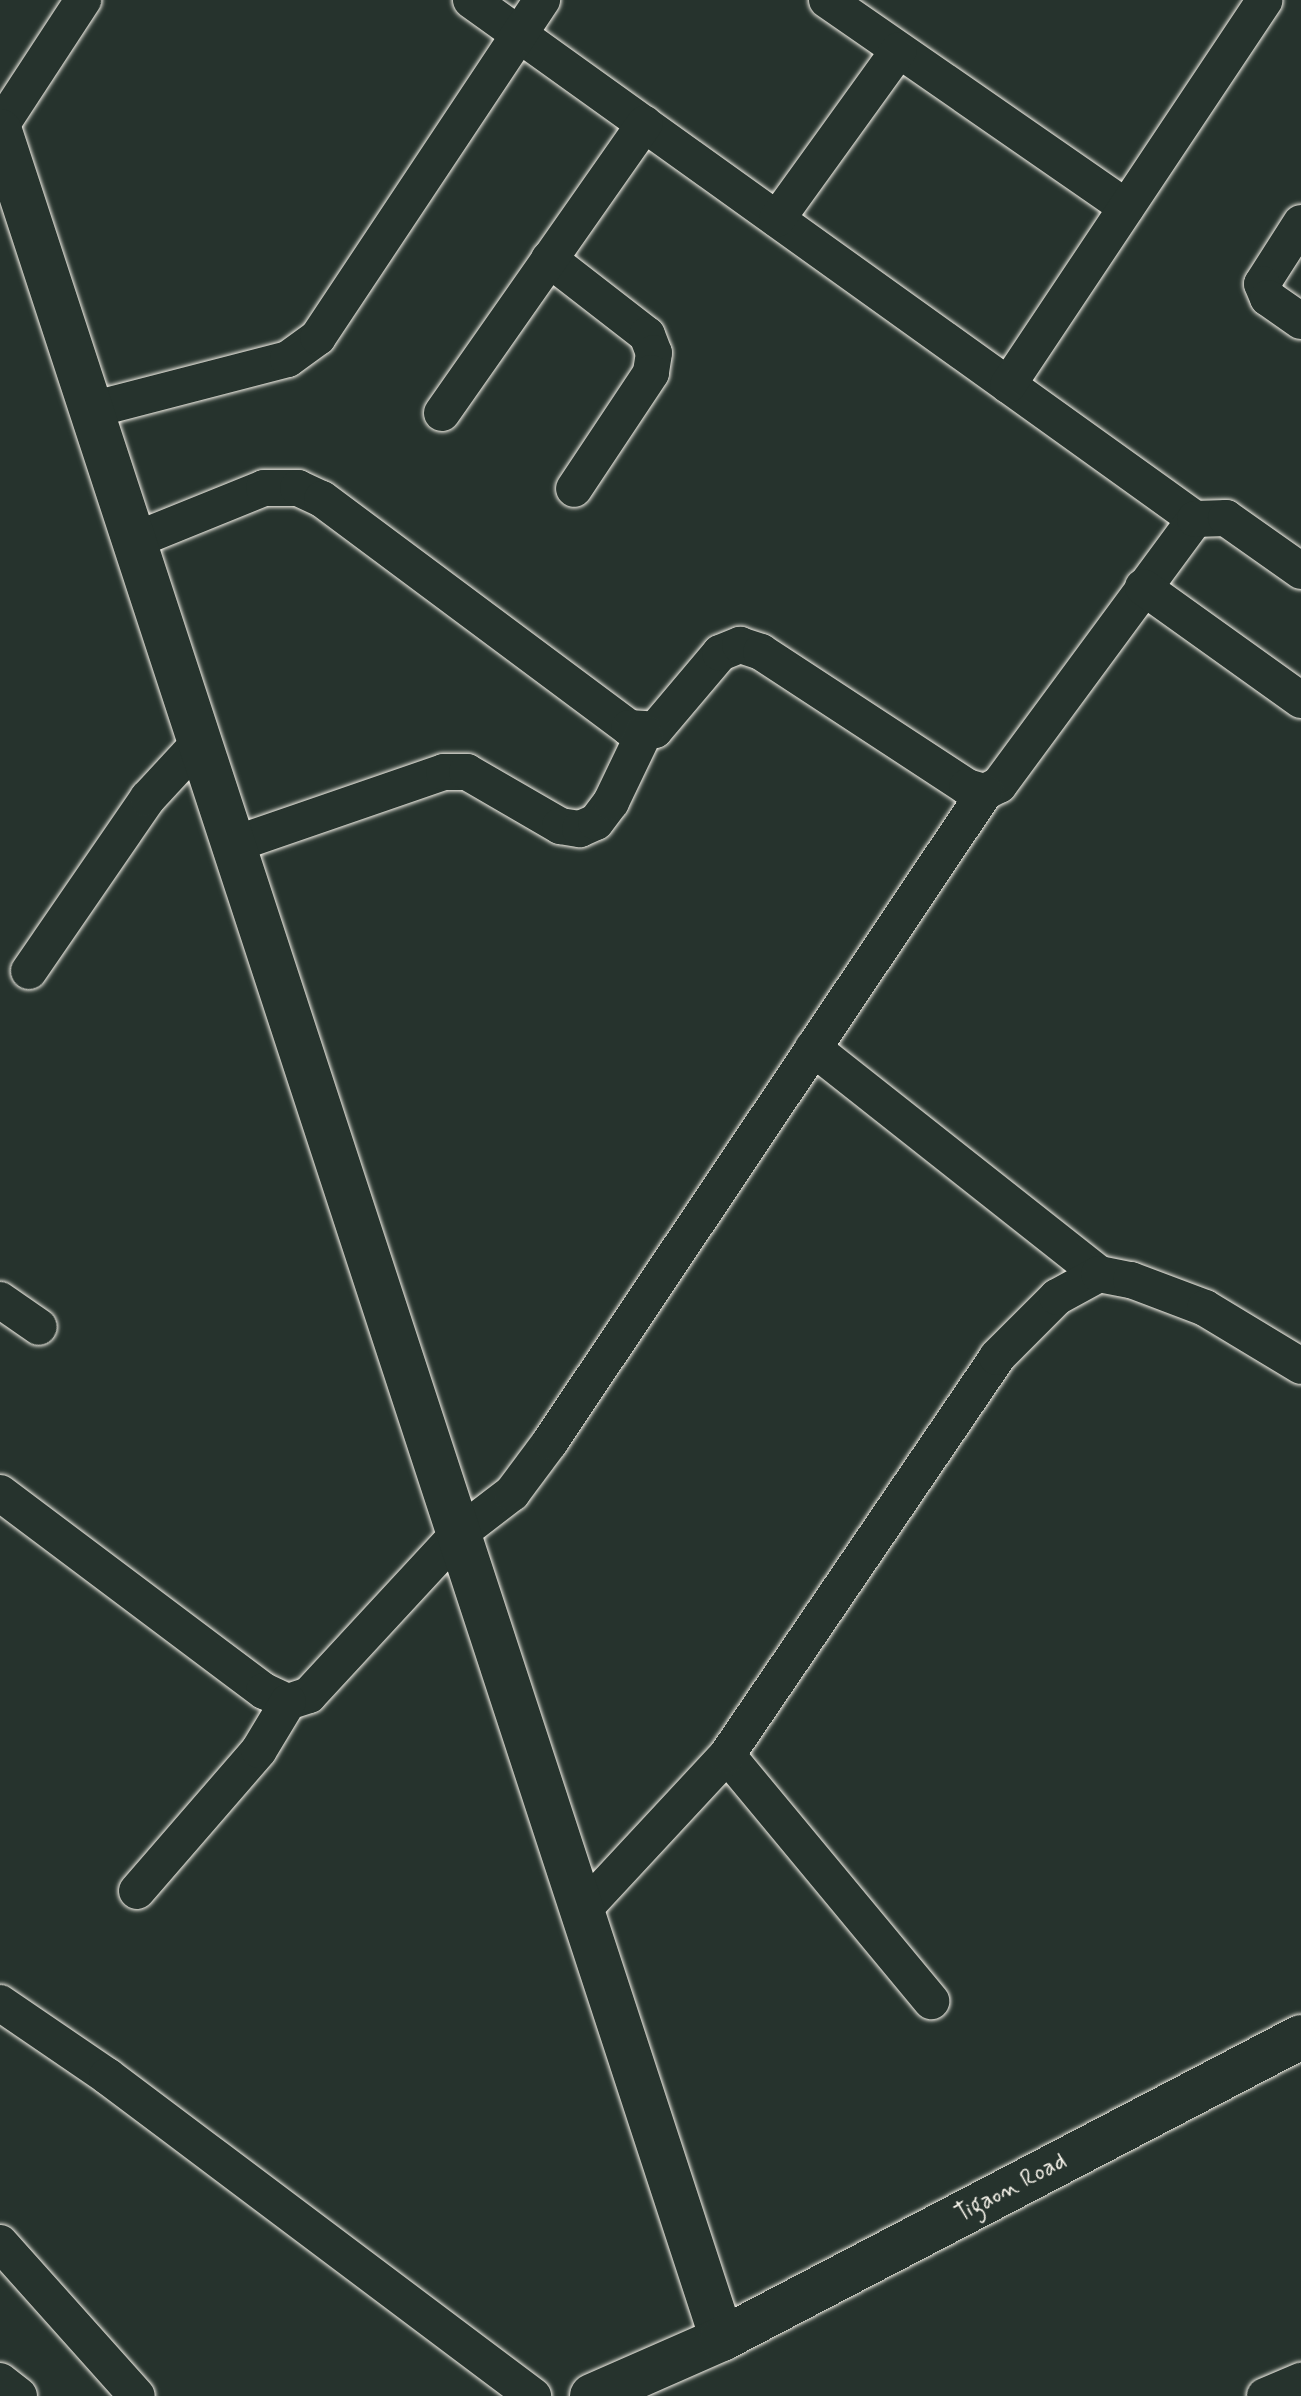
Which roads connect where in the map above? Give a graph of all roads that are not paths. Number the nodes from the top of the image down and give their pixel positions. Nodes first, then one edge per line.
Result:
1 (83, 0) edge
2 (471, 0) edge
3 (542, 0) edge
4 (827, 0) edge
5 (1264, 1) edge
6 (518, 33) junction
7 (899, 50) junction
8 (644, 124) junction
9 (0, 129) edge
10 (1126, 207) junction
11 (777, 219) junction
12 (1301, 223) edge
13 (549, 259) junction
14 (1301, 321) edge
15 (1008, 385) junction
16 (91, 410) junction
17 (442, 413) dead end
18 (574, 489) dead end
19 (1195, 519) junction
20 (133, 541) junction
21 (1301, 571) edge
22 (1143, 587) junction
23 (1301, 700) edge
24 (644, 733) junction
25 (199, 743) junction
26 (985, 792) junction
27 (232, 845) junction
28 (29, 971) dead end
29 (813, 1048) junction
30 (1099, 1274) junction
31 (0, 1300) edge
32 (39, 1327) dead end
33 (1301, 1366) edge
34 (0, 1493) edge
35 (456, 1536) junction
36 (288, 1702) junction
37 (727, 1755) junction
38 (137, 1891) dead end
39 (582, 1911) junction
40 (931, 2001) dead end
41 (0, 2003) edge
42 (1301, 2037) edge
43 (0, 2243) edge
44 (722, 2339) junction
45 (0, 2381) edge
46 (1301, 2381) edge
47 (19, 2396) edge
48 (137, 2396) edge
49 (533, 2396) edge
50 (592, 2396) edge
51 (1265, 2396) edge

1 - 9 street
2 - 6 street
3 - 6 street
4 - 7 street
5 - 10 street
6 - 8 street
6 - 16 street
7 - 10 street
7 - 11 street
8 - 11 street
8 - 13 street
9 - 16 street
10 - 15 street
11 - 15 street
12 - 14 street
13 - 17 street
13 - 18 street
15 - 19 street
16 - 20 street
19 - 21 street
19 - 22 street
20 - 24 street
20 - 25 street
22 - 23 street
22 - 26 street
24 - 26 street
24 - 27 street
25 - 27 street
25 - 28 street
26 - 29 street
27 - 35 street
29 - 30 street
29 - 35 street
30 - 33 street
30 - 37 street
31 - 32 street
34 - 36 street
35 - 36 street
35 - 39 street
36 - 38 street
37 - 39 street
37 - 40 street
39 - 44 street
41 - 49 street
42 - 44 street, Tigaon Road
43 - 48 street
44 - 50 street, Tigaon Road
45 - 47 street
46 - 51 street

